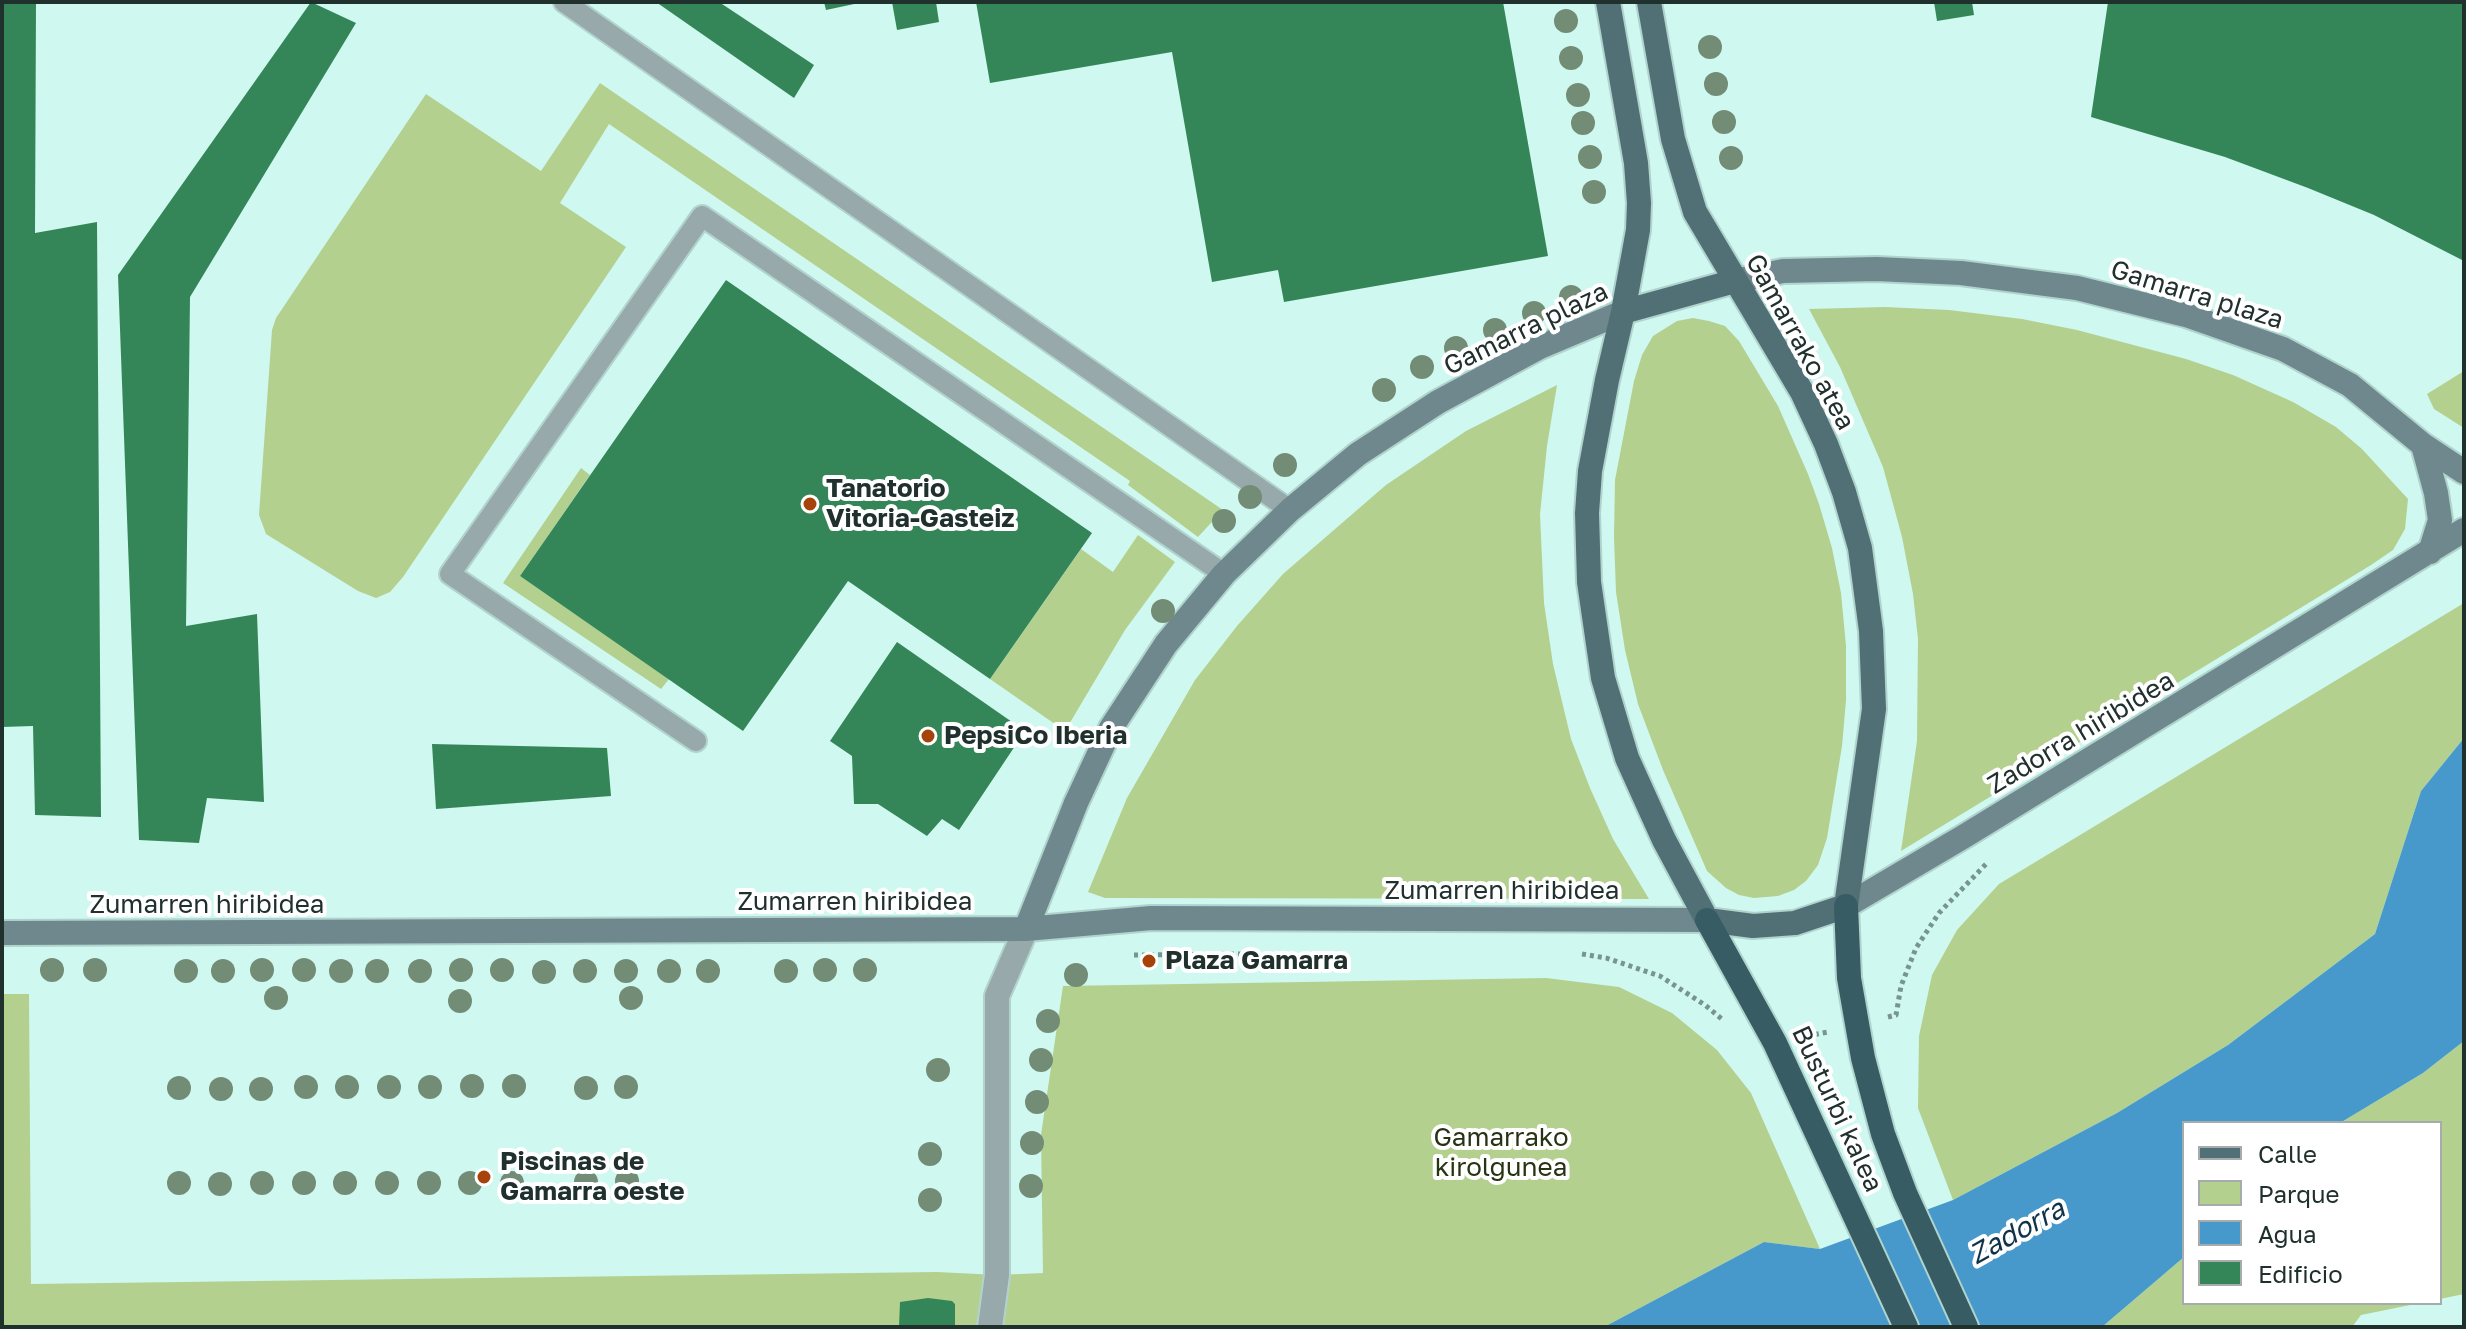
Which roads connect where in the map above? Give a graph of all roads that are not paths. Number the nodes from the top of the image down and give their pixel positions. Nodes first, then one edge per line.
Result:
1 (564, 2) edge
2 (1608, 2) edge
3 (1649, 2) edge
4 (1735, 281) junction
5 (1623, 312) junction
6 (2423, 445) junction
7 (2464, 472) edge
8 (1290, 510) junction
9 (2464, 530) edge
10 (2430, 552) junction
11 (1224, 574) junction
12 (696, 741) dead end
13 (1846, 906) junction
14 (1707, 920) junction
15 (1026, 929) junction
16 (2, 933) edge
17 (990, 1327) edge
18 (1906, 1327) edge
19 (1966, 1327) edge

1 - 8 lane
2 - 5 main road
3 - 4 main road, Gamarrako atea
4 - 5 main road, Gamarra plaza
4 - 6 street, Gamarra plaza
4 - 13 main road, Gamarrako atea
5 - 8 street, Gamarra plaza
5 - 14 main road
6 - 7 street, Gamarra plaza
6 - 10 street
8 - 11 street, Gamarra plaza
9 - 10 street, Zadorra hiribidea
10 - 13 street, Zadorra hiribidea
11 - 12 lane
11 - 15 street, Gamarra plaza
13 - 14 main road, Zadorra hiribidea
13 - 19 highway, Busturbi kalea
14 - 15 street, Zumarren hiribidea
14 - 18 highway, Busturbi kalea
15 - 16 street, Zumarren hiribidea
15 - 17 street

